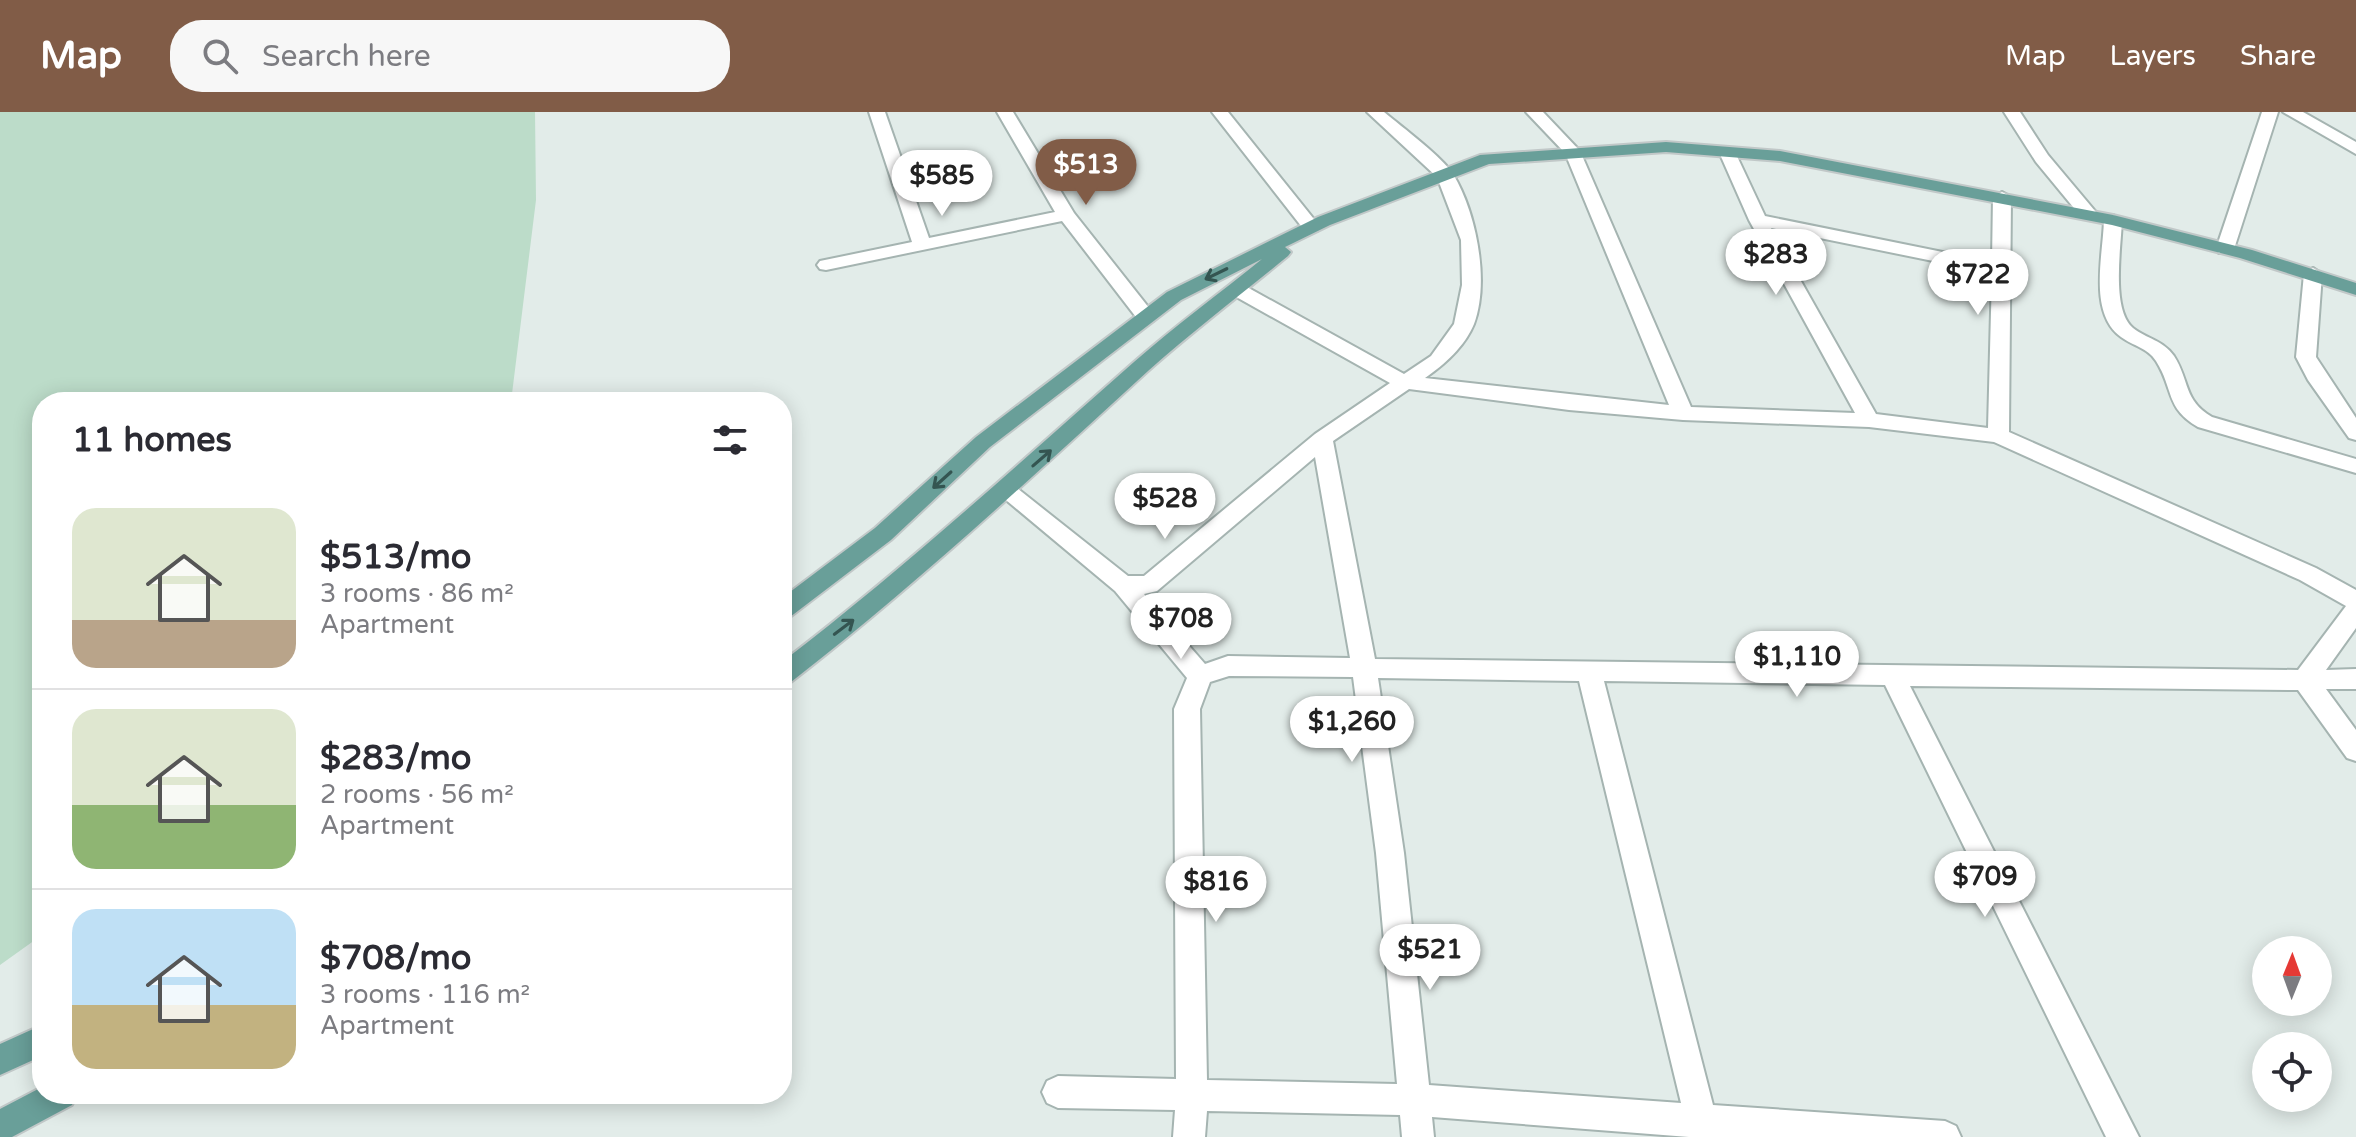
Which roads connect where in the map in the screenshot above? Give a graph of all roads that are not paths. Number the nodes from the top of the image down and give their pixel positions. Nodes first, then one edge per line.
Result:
1 (877, 112) edge
2 (1005, 112) edge
3 (1220, 112) edge
4 (1375, 112) edge
5 (1534, 112) edge
6 (2012, 112) edge
7 (2270, 112) edge
8 (2291, 112) edge
9 (2356, 149) edge
10 (1572, 151) junction
11 (1727, 152) junction
12 (1445, 175) junction
13 (2002, 197) junction
14 (1066, 215) junction
15 (2089, 215) junction
16 (1758, 220) junction
17 (2113, 220) junction
18 (1311, 227) junction
19 (922, 244) junction
20 (2225, 249) junction
21 (826, 265) dead end
22 (2000, 269) junction
23 (2313, 274) junction
24 (2356, 289) edge
25 (1238, 290) junction
26 (1146, 317) junction
27 (1404, 382) junction
28 (1683, 413) junction
29 (1869, 420) junction
30 (2356, 433) edge
31 (1998, 436) junction
32 (1322, 439) junction
33 (2356, 466) edge
34 (1005, 490) junction
35 (1123, 585) junction
36 (2356, 601) edge
37 (792, 603) edge
38 (2356, 610) edge
39 (792, 667) edge
40 (1364, 668) junction
41 (1589, 670) junction
42 (1200, 676) junction
43 (1893, 677) junction
44 (2356, 679) edge
45 (2305, 680) junction
46 (2356, 750) edge
47 (32, 1045) edge
48 (0, 1060) edge
49 (1058, 1092) dead end
50 (1192, 1094) junction
51 (1413, 1100) junction
52 (42, 1104) edge
53 (0, 1126) edge
54 (1703, 1128) edge
55 (1189, 1137) edge
56 (1418, 1137) edge
57 (1945, 1137) edge
58 (2123, 1137) edge

1 - 19 street
2 - 14 street
3 - 18 street
4 - 12 street
5 - 10 street
6 - 15 street
7 - 20 street
8 - 9 street
10 - 11 main road
10 - 12 main road
10 - 28 street
11 - 13 main road
11 - 16 street
12 - 18 main road
12 - 27 street
13 - 15 main road
13 - 22 street
14 - 19 street
14 - 26 street
15 - 17 main road
16 - 22 street
16 - 29 street
17 - 20 main road
17 - 33 street
18 - 25 main road
18 -> 26 main road
19 - 21 street
20 - 23 main road
22 - 31 street
23 - 24 main road
23 - 30 street
25 - 27 street
34 -> 25 main road
26 -> 37 main road
27 - 28 street
27 - 32 street
28 - 29 street
29 - 31 street
31 - 36 street
32 - 35 street
32 - 40 street
34 - 35 street
39 -> 34 main road
35 - 42 street
38 - 45 street
40 - 41 street
40 - 42 street
40 - 51 street
41 - 43 street
41 - 54 street
42 - 50 street
43 - 45 street
43 - 58 street
44 - 45 street
45 - 46 street
47 - 48 main road
49 - 50 street
50 - 51 street
50 - 55 street
51 - 54 street
51 - 56 street
52 - 53 main road
54 - 57 street

